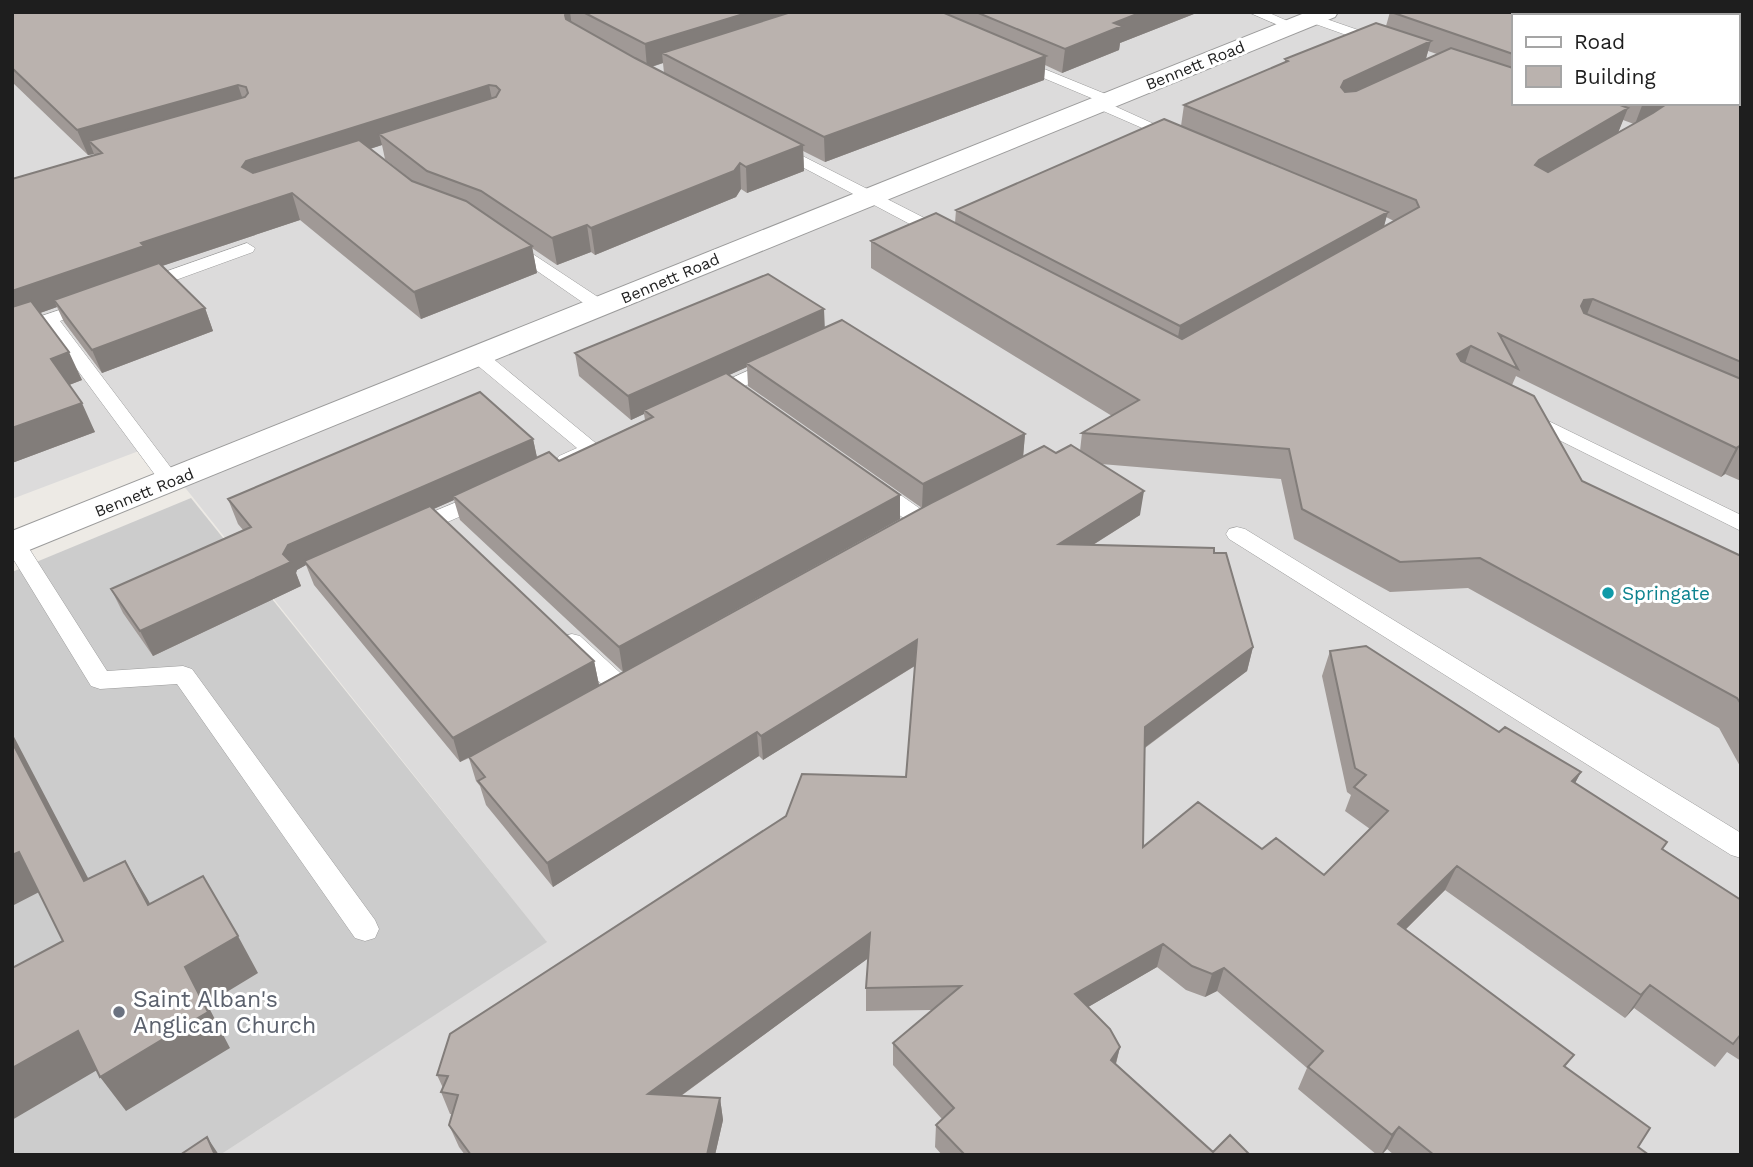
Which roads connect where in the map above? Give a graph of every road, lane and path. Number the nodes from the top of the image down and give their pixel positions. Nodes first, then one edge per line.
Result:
1 (1254, 12) edge
2 (1311, 19) edge
3 (1392, 46) edge
4 (996, 53) edge
5 (1103, 102) junction
6 (766, 142) edge
7 (1188, 142) edge
8 (870, 195) junction
9 (501, 237) edge
10 (956, 241) edge
11 (247, 248) dead end
12 (129, 290) edge
13 (102, 300) edge
14 (601, 307) junction
15 (50, 319) junction
16 (12, 332) edge
17 (478, 356) junction
18 (790, 357) edge
19 (730, 385) junction
20 (753, 401) edge
21 (692, 402) edge
22 (1508, 408) edge
23 (553, 467) edge
24 (853, 472) edge
25 (171, 482) junction
26 (502, 489) edge
27 (946, 507) edge
28 (440, 517) junction
29 (921, 520) junction
30 (1741, 524) edge
31 (897, 533) edge
32 (1237, 534) dead end
33 (460, 536) edge
34 (391, 539) edge
35 (14, 544) edge
36 (560, 631) edge
37 (644, 674) edge
38 (620, 687) junction
39 (597, 700) edge
40 (1741, 847) edge
41 (365, 929) dead end

1 - 2 lane
2 - 3 lane
2 - 5 street, Bennett Road
4 - 5 lane
5 - 7 lane
5 - 8 street, Bennett Road
6 - 8 lane
8 - 10 lane
8 - 14 street, Bennett Road
9 - 14 lane
11 - 12 lane
13 - 15 lane
14 - 17 street, Bennett Road
15 - 16 lane
15 - 25 lane
17 - 23 lane
17 - 25 street, Bennett Road
18 - 19 lane
19 - 20 lane
19 - 21 lane
22 - 30 lane
24 - 29 lane
25 - 35 street, Bennett Road
26 - 28 lane
27 - 29 lane
28 - 33 lane
28 - 34 lane
29 - 31 lane
32 - 40 lane
35 - 41 lane
36 - 38 lane
37 - 38 lane
38 - 39 lane

